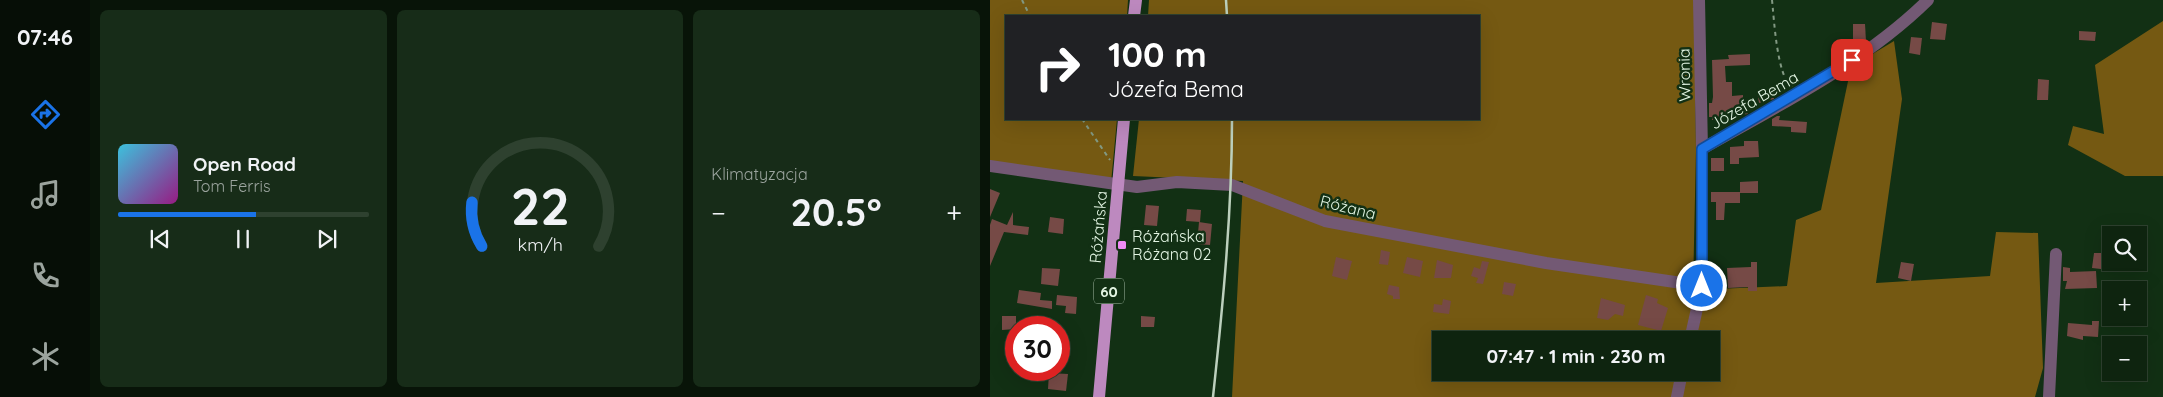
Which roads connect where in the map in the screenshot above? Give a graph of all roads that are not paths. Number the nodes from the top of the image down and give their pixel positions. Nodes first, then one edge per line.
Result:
1 (1136, 0) edge
2 (1699, 0) edge
3 (1928, 0) edge
4 (1134, 15) edge
5 (1124, 120) edge
6 (1702, 149) junction
7 (990, 166) edge
8 (1118, 186) junction
9 (2056, 254) dead end
10 (1702, 286) junction
11 (1692, 331) edge
12 (1680, 381) edge
13 (1099, 397) edge
14 (1677, 397) edge
15 (2048, 397) edge

1 - 4 main road
2 - 6 street, Wronia
3 - 6 street, Józefa Bema
5 - 8 main road, Różańska / 60
6 - 10 street, Józefa Bema
7 - 8 street, Różana
8 - 10 street, Różana
8 - 13 main road, Różańska / 60
9 - 15 street
10 - 11 street, Józefa Bema
12 - 14 street

